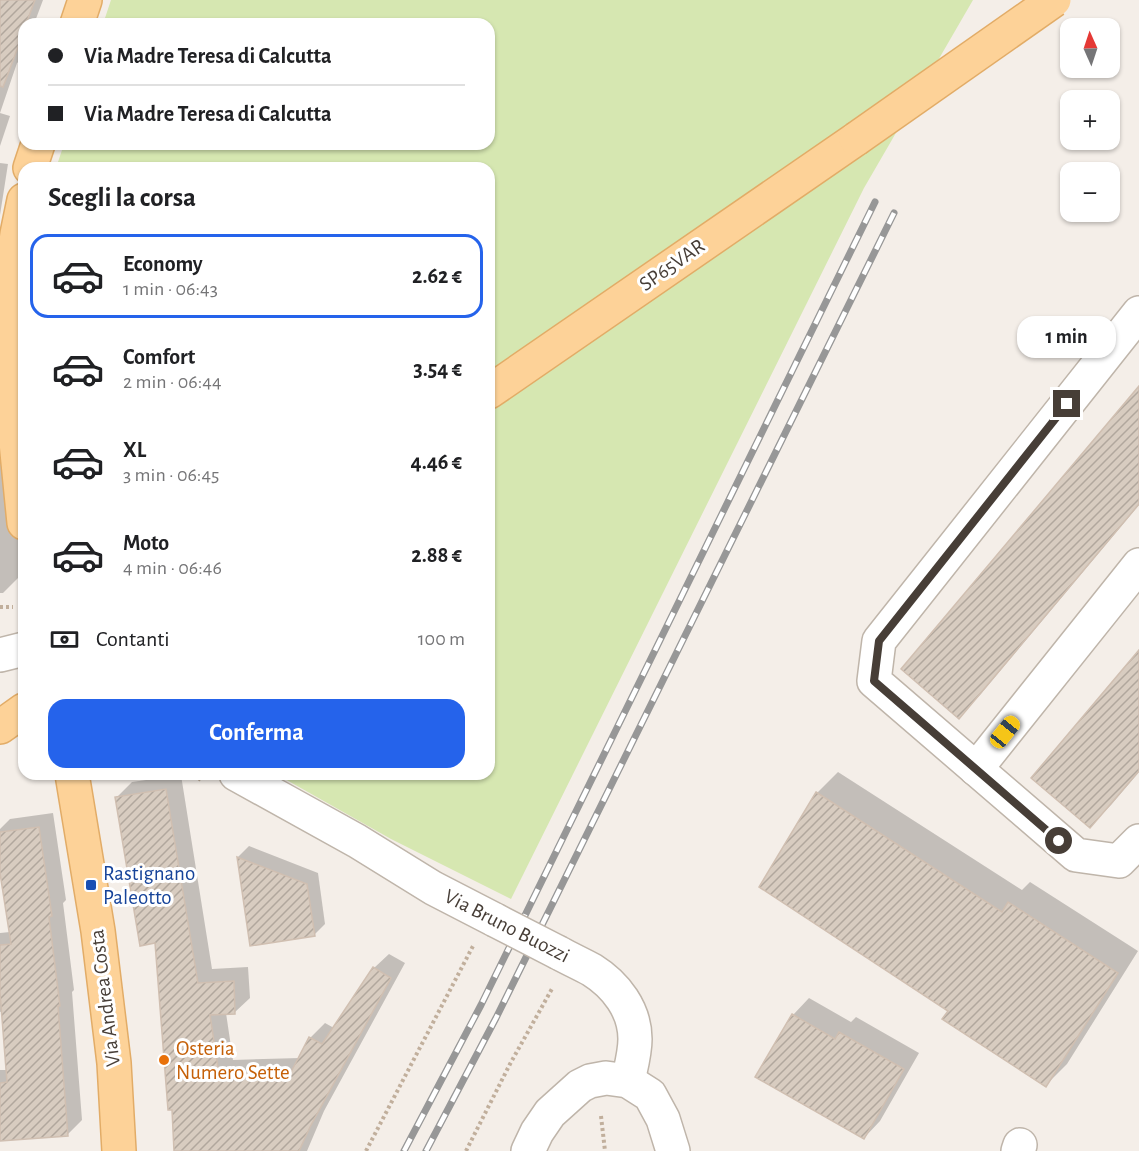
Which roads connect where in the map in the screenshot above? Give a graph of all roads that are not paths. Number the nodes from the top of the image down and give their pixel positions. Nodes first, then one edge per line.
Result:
1 (85, 0) edge
2 (1054, 0) edge
3 (79, 18) edge
4 (18, 253) edge
5 (1139, 313) edge
6 (495, 388) edge
7 (18, 462) edge
8 (1139, 565) edge
9 (18, 650) edge
10 (0, 655) edge
11 (18, 714) edge
12 (0, 727) edge
13 (976, 769) junction
14 (73, 780) edge
15 (247, 780) edge
16 (1139, 841) edge
17 (628, 1081) junction
18 (119, 1151) edge
19 (528, 1151) edge
20 (673, 1151) edge

1 - 3 main road
2 - 6 main road, SP65VAR, bridge
4 - 7 main road
5 - 13 street
8 - 13 street
9 - 10 street
11 - 12 main road
13 - 16 street
14 - 18 main road, Via Andrea Costa
15 - 17 street, Via Bruno Buozzi, bridge
17 - 19 street
17 - 20 street

